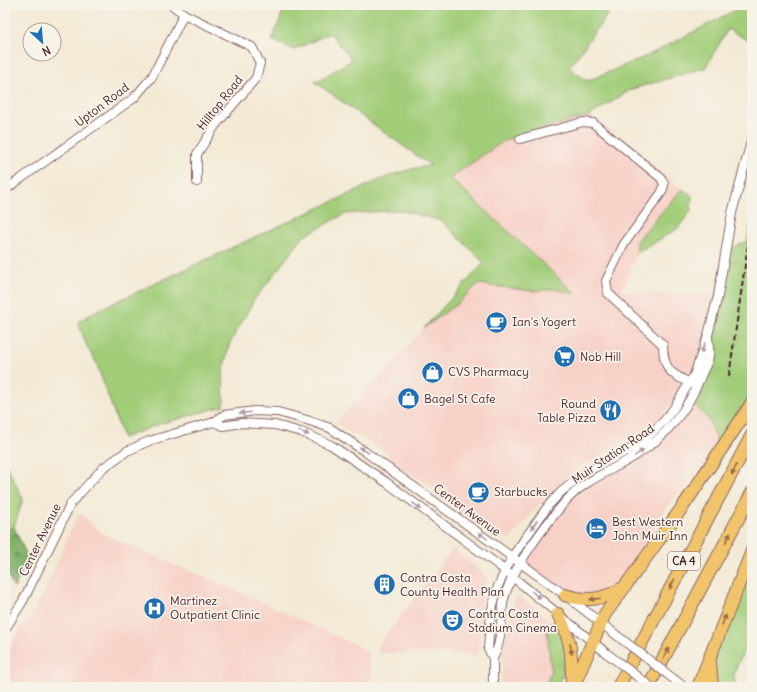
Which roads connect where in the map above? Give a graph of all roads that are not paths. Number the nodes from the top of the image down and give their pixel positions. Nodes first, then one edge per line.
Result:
1 (172, 5) edge
2 (184, 14) junction
3 (752, 138) edge
4 (520, 139) dead end
5 (197, 182) dead end
6 (5, 190) edge
7 (694, 384) junction
8 (752, 403) edge
9 (214, 422) junction
10 (752, 435) edge
11 (752, 493) edge
12 (752, 551) edge
13 (512, 557) junction
14 (522, 564) junction
15 (505, 570) junction
16 (514, 577) junction
17 (622, 589) junction
18 (565, 595) junction
19 (558, 614) junction
20 (600, 622) junction
21 (5, 629) edge
22 (592, 641) junction
23 (710, 656) junction
24 (494, 658) junction
25 (493, 687) edge
26 (573, 687) edge
27 (618, 687) edge
28 (649, 687) edge
29 (684, 687) edge
30 (698, 687) edge
31 (712, 687) edge

1 - 2 street
2 - 5 street, Hilltop Road
2 - 6 street, Upton Road
3 - 7 street, Muir Station Road
4 - 7 street
7 -> 13 street, Muir Station Road
14 -> 7 street, Muir Station Road
8 - 17 highway
13 -> 9 street, Center Avenue
9 -> 15 street, Center Avenue
9 - 21 street, Center Avenue
10 -> 27 highway, CA 4
28 -> 11 highway, CA 4
23 -> 12 highway
13 - 14 street, Center Avenue
13 - 15 street, Muir Station Road
14 - 16 street, Muir Station Road
14 - 18 street, Center Avenue
15 - 16 street, Center Avenue
15 - 24 street, Muir Station Road
16 -> 19 street, Center Avenue
16 - 24 street, Muir Station Road
17 -> 18 highway
17 - 20 highway
18 - 20 street, Center Avenue
19 - 22 street, Center Avenue
19 -> 26 highway
20 - 22 highway
20 - 29 street, Center Avenue, bridge
22 - 26 highway
22 - 28 street, Center Avenue, bridge
23 - 30 highway
23 - 31 highway
24 - 25 street

